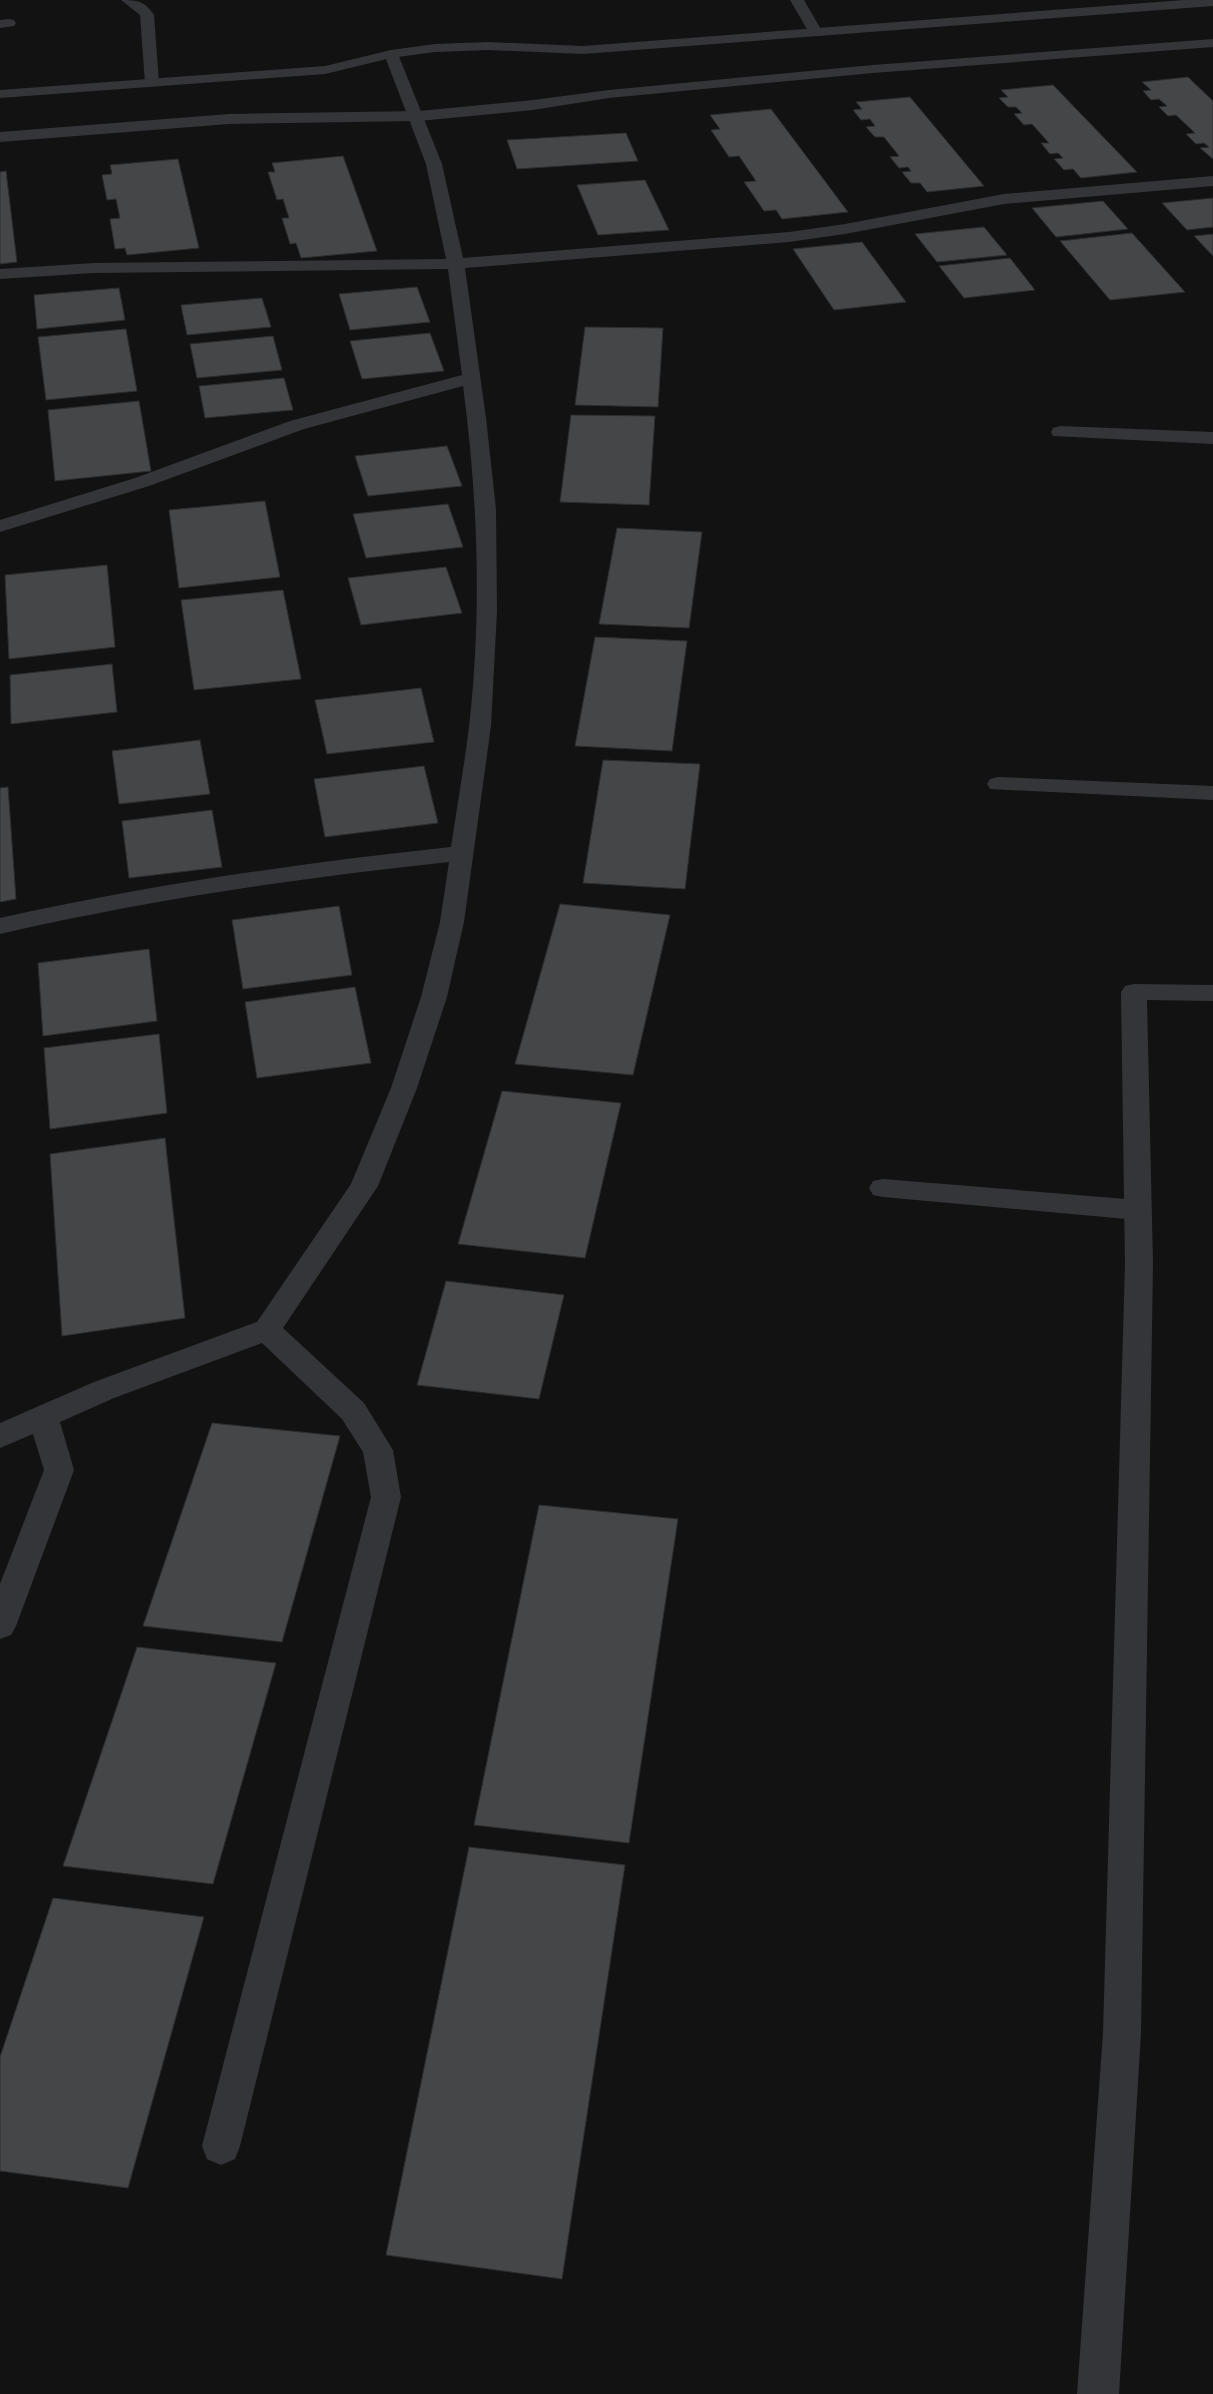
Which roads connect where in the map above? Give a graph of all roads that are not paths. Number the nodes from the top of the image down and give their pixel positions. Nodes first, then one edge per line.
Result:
1 (128, 0) edge
2 (797, 0) edge
3 (1213, 2) edge
4 (816, 32) junction
5 (1213, 44) edge
6 (391, 54) junction
7 (152, 83) junction
8 (0, 94) edge
9 (416, 116) junction
10 (0, 137) edge
11 (1213, 181) edge
12 (456, 264) junction
13 (0, 274) edge
14 (471, 378) junction
15 (1060, 432) dead end
16 (1213, 438) edge
17 (0, 526) edge
18 (998, 784) dead end
19 (1213, 793) edge
20 (463, 853) junction
21 (0, 926) edge
22 (1213, 993) edge
23 (883, 1188) dead end
24 (1138, 1210) junction
25 (267, 1330) junction
26 (43, 1416) junction
27 (0, 1436) edge
28 (0, 1626) edge
29 (220, 2146) dead end
30 (1098, 2394) edge

1 - 7 street
2 - 4 street
3 - 4 street
4 - 6 street
5 - 9 street
6 - 7 street
6 - 9 street
7 - 8 street
9 - 10 street
9 - 12 street
11 - 12 street
12 - 13 street
12 - 14 street
14 - 17 street
14 - 20 street
15 - 16 street
18 - 19 street
20 - 21 street
20 - 25 street
22 - 24 street
23 - 24 street
24 - 30 street
25 - 26 street
25 - 29 street
26 - 27 street
26 - 28 street

